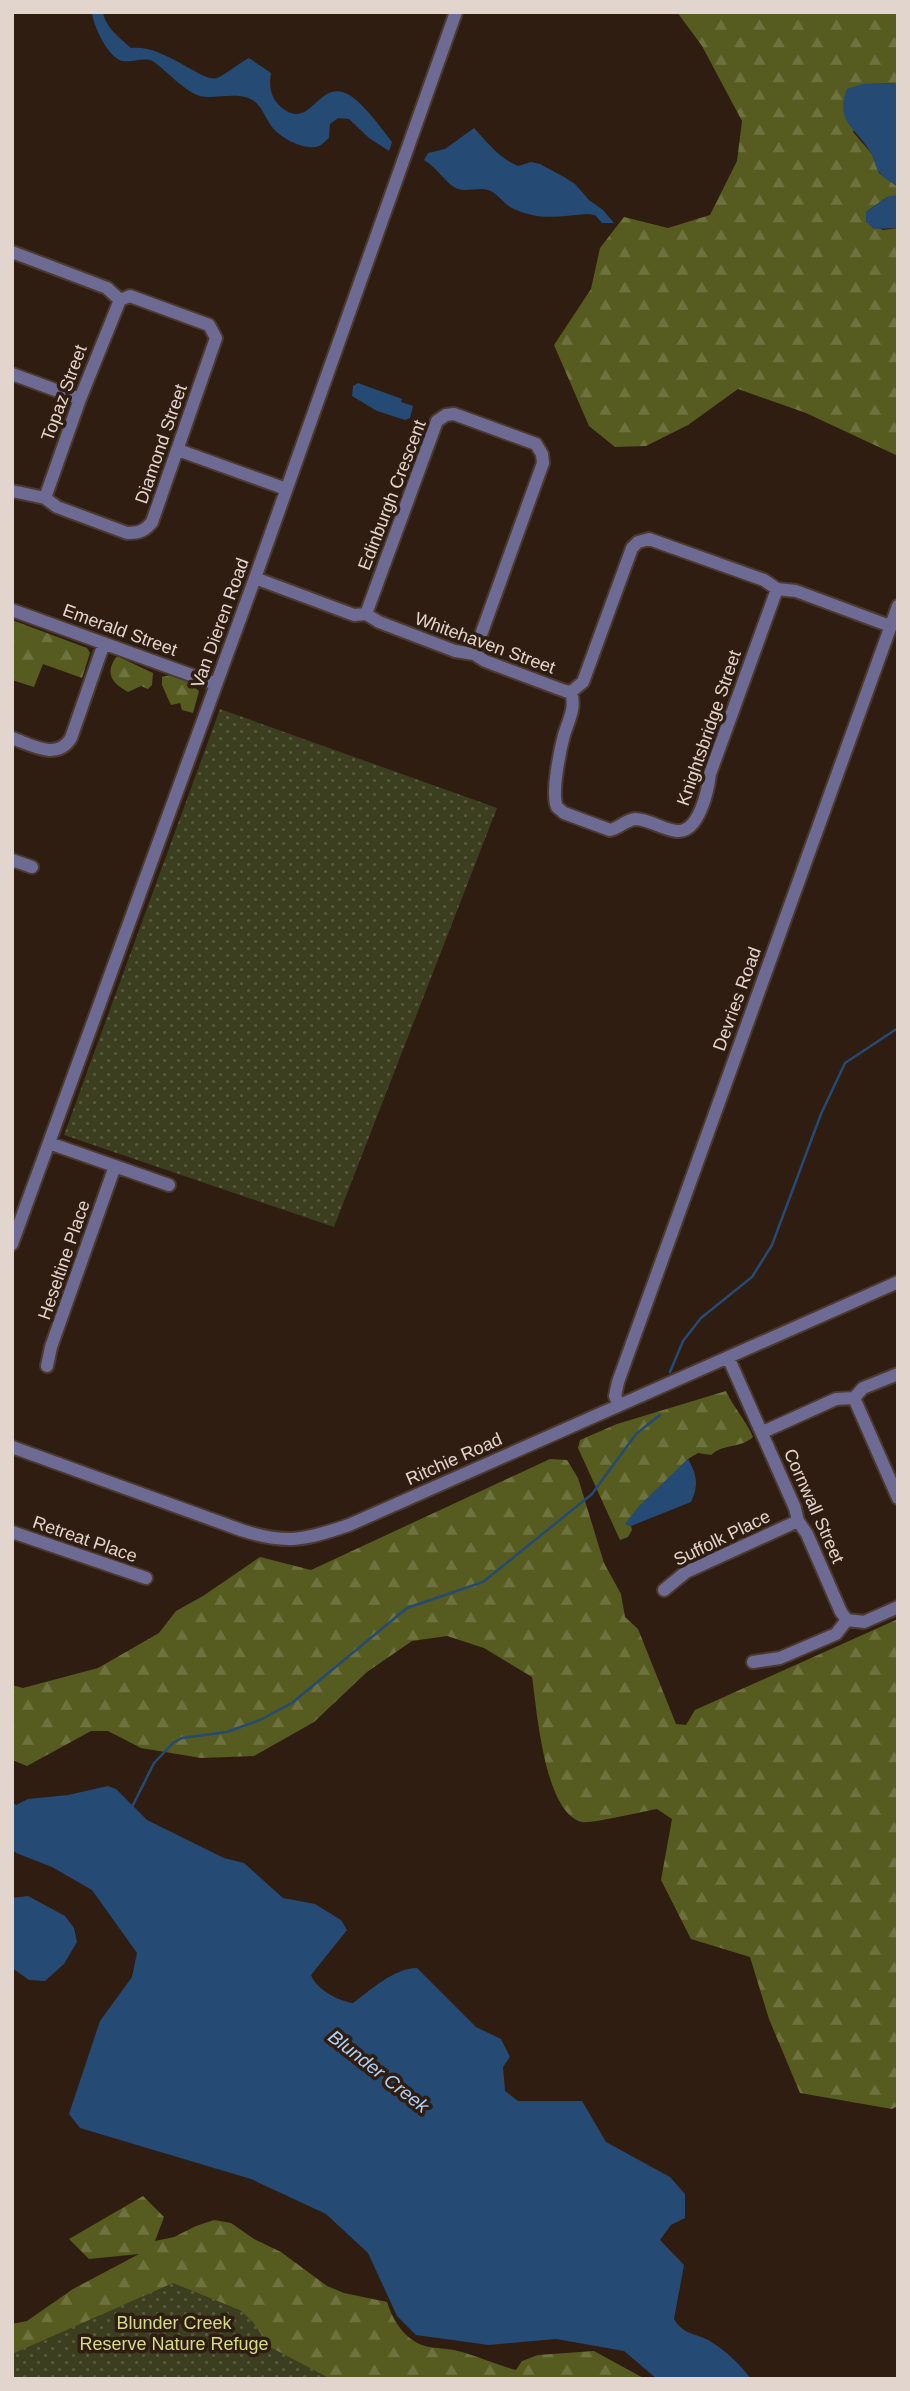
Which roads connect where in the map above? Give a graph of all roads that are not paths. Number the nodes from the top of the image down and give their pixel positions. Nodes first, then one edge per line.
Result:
1 (456, 12) edge
2 (12, 252) edge
3 (120, 300) junction
4 (12, 374) edge
5 (80, 399) junction
6 (178, 450) junction
7 (286, 489) junction
8 (12, 491) edge
9 (45, 498) junction
10 (255, 578) junction
11 (777, 589) junction
12 (898, 606) edge
13 (12, 610) edge
14 (366, 614) junction
15 (890, 626) junction
16 (104, 643) junction
17 (474, 654) junction
18 (216, 684) junction
19 (571, 692) junction
20 (12, 738) edge
21 (12, 860) edge
22 (32, 867) dead end
23 (49, 1143) junction
24 (115, 1166) junction
25 (169, 1185) dead end
26 (14, 1235) edge
27 (898, 1282) edge
28 (728, 1357) junction
29 (47, 1366) dead end
30 (898, 1374) edge
31 (854, 1398) junction
32 (619, 1405) junction
33 (763, 1432) junction
34 (12, 1447) edge
35 (898, 1498) edge
36 (798, 1521) junction
37 (12, 1532) edge
38 (146, 1578) dead end
39 (664, 1590) dead end
40 (898, 1607) edge
41 (847, 1620) junction
42 (753, 1662) dead end

1 - 7 street, Van Dieren Road
2 - 3 street
3 - 5 street, Topaz Street
3 - 6 street, Diamond Street
4 - 5 street
5 - 9 street, Topaz Street
6 - 7 street
6 - 9 street, Diamond Street
7 - 10 street, Van Dieren Road
8 - 9 street, Diamond Street
10 - 14 street, Whitehaven Street
10 - 18 street, Van Dieren Road
11 - 15 street, Whitehaven Street
11 - 19 street, Whitehaven Street
11 - 19 street, Knightsbridge Street
12 - 15 street, Devries Road
13 - 16 street, Emerald Street
14 - 17 street, Whitehaven Street
14 - 17 street, Edinburgh Crescent
15 - 32 street, Devries Road
16 - 18 street, Emerald Street
16 - 20 street
17 - 19 street, Whitehaven Street
18 - 23 street, Van Dieren Road
21 - 22 street
23 - 24 street
23 - 26 street, Van Dieren Road
24 - 25 street
24 - 29 street, Heseltine Place
27 - 28 street, Ritchie Road
28 - 32 street, Ritchie Road
28 - 33 street, Cornwall Street
30 - 31 street
31 - 33 street
31 - 35 street
32 - 34 street, Ritchie Road
33 - 36 street, Cornwall Street
36 - 39 street, Suffolk Place
36 - 41 street, Cornwall Street
37 - 38 street, Retreat Place
40 - 41 street
41 - 42 street

